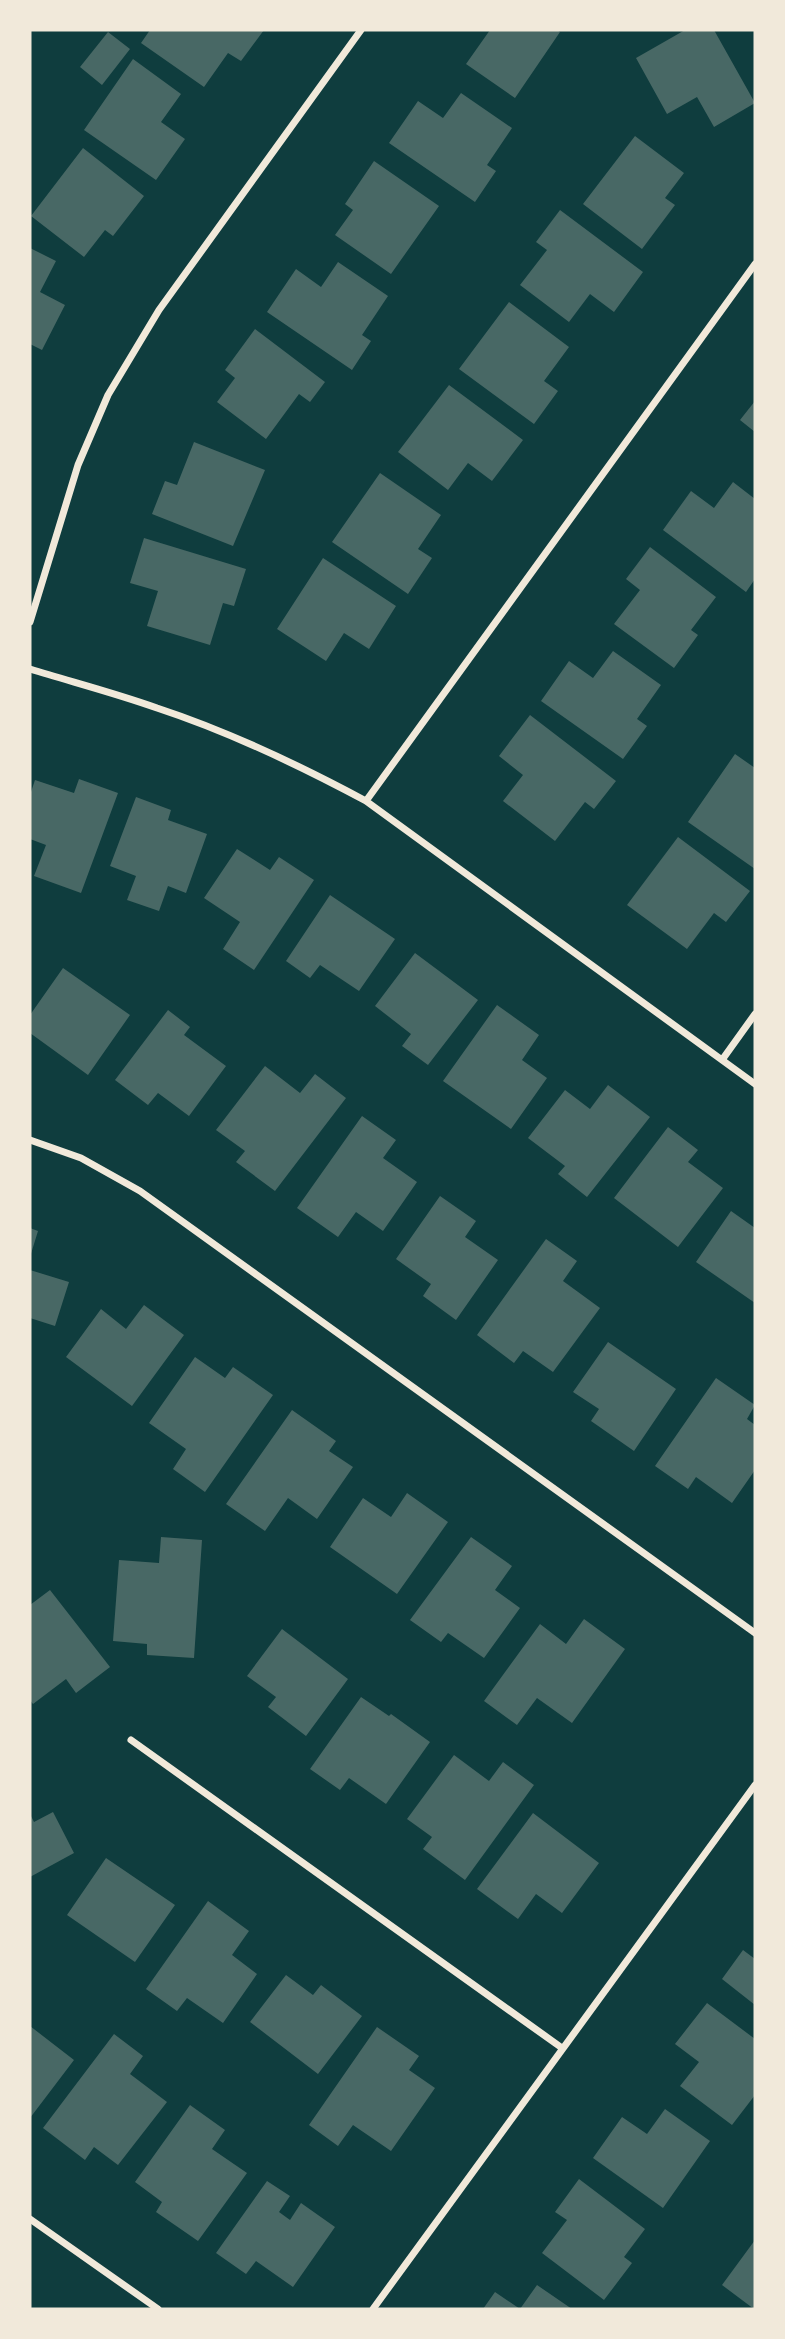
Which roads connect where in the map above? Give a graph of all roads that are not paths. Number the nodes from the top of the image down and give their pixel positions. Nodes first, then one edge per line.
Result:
1 (361, 30) edge
2 (755, 264) edge
3 (30, 622) edge
4 (30, 668) edge
5 (366, 801) junction
6 (755, 1014) edge
7 (722, 1060) junction
8 (755, 1084) edge
9 (30, 1140) edge
10 (755, 1633) edge
11 (131, 1740) dead end
12 (755, 1784) edge
13 (562, 2048) junction
14 (30, 2219) edge
15 (158, 2309) edge
16 (373, 2309) edge

1 - 3 street
2 - 5 street
4 - 5 street
5 - 7 street
6 - 7 street
7 - 8 street
9 - 10 street
11 - 13 street
12 - 13 street
13 - 16 street
14 - 15 street

